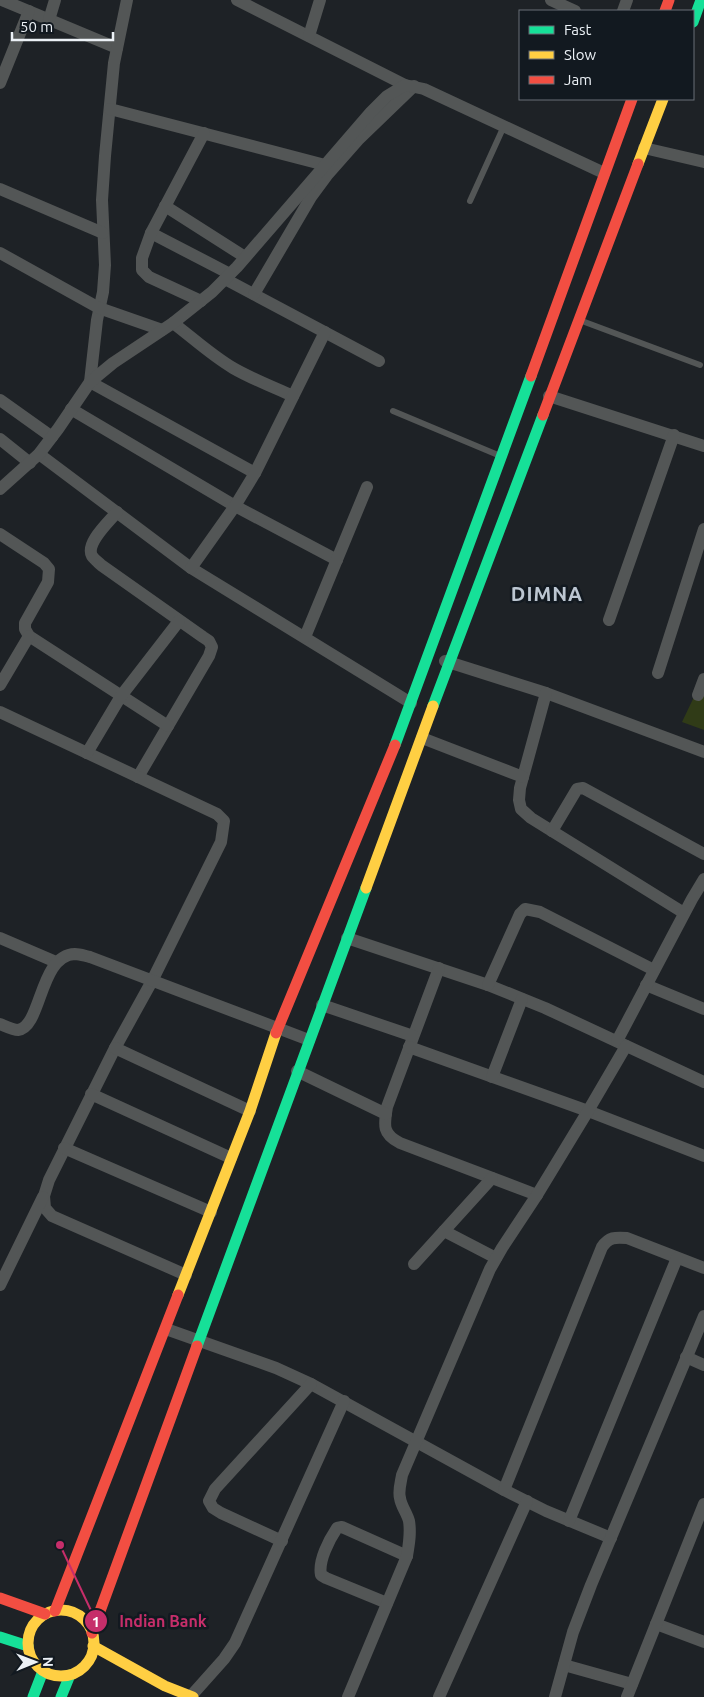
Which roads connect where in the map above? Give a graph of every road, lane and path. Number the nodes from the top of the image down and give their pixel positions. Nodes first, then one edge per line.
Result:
1 (2, 0) edge
2 (55, 0) edge
3 (127, 0) edge
4 (237, 0) edge
5 (320, 0) edge
6 (551, 0) edge
7 (701, 0) edge
8 (262, 6) edge
9 (573, 10) edge
10 (29, 11) junction
11 (694, 19) edge
12 (49, 20) junction
13 (309, 36) junction
14 (117, 48) junction
15 (0, 83) edge
16 (410, 86) junction
17 (632, 100) edge
18 (663, 100) edge
19 (110, 108) junction
20 (504, 126) junction
21 (204, 133) junction
22 (644, 148) junction
23 (704, 162) edge
24 (325, 165) junction
25 (604, 173) junction
26 (0, 189) edge
27 (470, 201) dead end
28 (165, 206) junction
29 (103, 233) junction
30 (151, 233) junction
31 (0, 253) edge
32 (245, 257) junction
33 (227, 276) junction
34 (254, 294) junction
35 (201, 301) junction
36 (99, 308) junction
37 (578, 320) junction
38 (173, 323) junction
39 (162, 330) junction
40 (325, 332) junction
41 (379, 361) dead end
42 (700, 366) dead end
43 (90, 382) junction
44 (293, 396) junction
45 (549, 396) junction
46 (0, 400) edge
47 (71, 409) junction
48 (393, 411) dead end
49 (674, 435) junction
50 (52, 437) junction
51 (0, 439) edge
52 (704, 446) edge
53 (501, 457) junction
54 (34, 458) junction
55 (255, 472) junction
56 (367, 487) dead end
57 (0, 489) edge
58 (236, 506) junction
59 (117, 512) junction
60 (704, 529) edge
61 (0, 534) edge
62 (337, 560) junction
63 (191, 568) junction
64 (609, 620) dead end
65 (179, 621) junction
66 (29, 636) junction
67 (305, 638) junction
68 (429, 656) junction
69 (448, 663) junction
70 (658, 673) dead end
71 (704, 679) edge
72 (0, 685) edge
73 (546, 693) junction
74 (698, 695) dead end
75 (121, 696) junction
76 (411, 703) junction
77 (0, 712) edge
78 (168, 726) junction
79 (422, 738) junction
80 (704, 752) edge
81 (86, 753) junction
82 (523, 776) junction
83 (138, 778) junction
84 (552, 831) junction
85 (704, 854) edge
86 (704, 879) edge
87 (684, 914) junction
88 (0, 938) edge
89 (346, 938) junction
90 (56, 962) junction
91 (439, 968) junction
92 (654, 970) junction
93 (152, 981) junction
94 (646, 985) junction
95 (488, 986) junction
96 (522, 999) junction
97 (322, 1005) junction
98 (704, 1009) edge
99 (0, 1024) edge
100 (278, 1028) junction
101 (308, 1040) junction
102 (411, 1042) junction
103 (621, 1044) junction
104 (114, 1048) junction
105 (297, 1070) junction
106 (492, 1077) junction
107 (704, 1082) edge
108 (91, 1094) junction
109 (250, 1111) junction
110 (588, 1112) junction
111 (386, 1114) junction
112 (64, 1148) junction
113 (704, 1156) edge
114 (230, 1158) junction
115 (492, 1178) junction
116 (537, 1195) junction
117 (44, 1196) junction
118 (211, 1212) junction
119 (444, 1231) junction
120 (496, 1258) junction
121 (677, 1258) junction
122 (414, 1264) dead end
123 (704, 1268) edge
124 (186, 1275) junction
125 (0, 1285) edge
126 (704, 1316) edge
127 (166, 1329) junction
128 (198, 1341) junction
129 (686, 1357) junction
130 (704, 1364) edge
131 (311, 1384) junction
132 (344, 1401) junction
133 (418, 1442) junction
134 (504, 1490) junction
135 (527, 1502) junction
136 (704, 1504) edge
137 (569, 1521) junction
138 (611, 1538) junction
139 (282, 1540) junction
140 (406, 1556) junction
141 (0, 1598) edge
142 (387, 1603) junction
143 (50, 1613) junction
144 (656, 1624) junction
145 (92, 1633) junction
146 (0, 1637) edge
147 (704, 1642) edge
148 (28, 1646) junction
149 (93, 1646) junction
150 (564, 1665) junction
151 (43, 1671) junction
152 (70, 1675) junction
153 (632, 1684) junction
154 (192, 1696) edge
155 (33, 1697) edge
156 (61, 1697) edge
157 (348, 1697) edge
158 (439, 1697) edge
159 (555, 1697) edge
160 (627, 1697) edge

1 - 10 street
2 - 12 street
3 - 14 street
4 - 8 street
5 - 13 street
6 - 9 street
7 - 11 main road
8 - 13 street
10 - 12 street
10 - 15 street
12 - 14 street
13 - 16 street
14 - 19 street
16 - 20 street
16 - 24 street
16 - 34 street
17 - 25 main road
18 - 22 main road
19 - 21 street
19 - 29 street
20 - 25 street
20 - 27 lane
21 - 24 street
21 - 28 street
22 - 23 street
22 - 37 main road
24 - 32 street
25 - 53 main road
26 - 29 street
28 - 30 street
28 - 32 street
29 - 36 street
30 - 33 street
30 - 35 street
31 - 36 street
32 - 33 street
33 - 34 street
33 - 35 street
34 - 40 street
35 - 38 street
36 - 39 street
36 - 43 street
37 - 42 lane
37 - 45 main road
38 - 39 street
38 - 44 street
39 - 43 street
40 - 41 street
40 - 44 street
43 - 47 street
43 - 55 street
44 - 55 street
45 - 49 street
45 - 69 main road
46 - 50 street
47 - 50 street
47 - 58 street
48 - 53 lane
49 - 52 street
49 - 64 street
50 - 54 street
51 - 54 street
53 - 68 main road
54 - 57 street
54 - 59 street
55 - 58 street
56 - 62 street
58 - 62 street
58 - 63 street
59 - 63 street
59 - 65 street
60 - 70 street
61 - 66 street
62 - 67 street
63 - 67 street
65 - 75 street
65 - 78 street
66 - 72 street
66 - 75 street
67 - 76 street
68 - 69 street
68 - 76 main road
69 - 73 street
69 - 79 main road
71 - 74 street
73 - 80 street
73 - 82 street
75 - 78 street
75 - 81 street
76 - 100 main road
77 - 81 street
78 - 83 street
79 - 82 street
79 - 89 main road
81 - 83 street
82 - 84 street
83 - 93 street
84 - 85 street
84 - 87 street
86 - 87 street
87 - 92 street
88 - 90 street
89 - 91 street
89 - 97 main road
90 - 93 street
90 - 99 street
91 - 95 street
91 - 102 street
92 - 94 street
92 - 95 street
93 - 100 street
93 - 104 street
94 - 98 street
94 - 103 street
95 - 96 street
96 - 103 street
96 - 106 street
97 - 101 main road
97 - 102 street
100 - 101 street
100 - 109 main road
101 - 105 main road
102 - 106 street
102 - 111 street
103 - 107 street
103 - 110 street
104 - 108 street
104 - 109 street
105 - 111 street
105 - 128 main road
106 - 110 street
108 - 112 street
108 - 114 street
109 - 114 main road
110 - 113 street
110 - 116 street
111 - 115 street
112 - 117 street
112 - 118 street
114 - 118 main road
115 - 116 street
115 - 119 street
116 - 120 street
117 - 124 street
117 - 125 street
118 - 124 main road
119 - 120 street
119 - 122 street
120 - 133 street
121 - 123 street
121 - 134 street
121 - 137 street
124 - 127 main road
126 - 129 street
127 - 128 street
127 - 143 main road
128 - 131 street
128 - 145 main road
129 - 130 street
129 - 138 street
131 - 132 street
131 - 139 street
132 - 133 street
132 - 139 street
133 - 134 street
133 - 140 street
134 - 135 street
135 - 137 street
135 - 158 street
136 - 144 street
137 - 138 street
138 - 150 street
139 - 154 street
140 - 142 street
140 - 142 street
141 - 143 main road
142 - 157 street
143 - 145 main road
143 - 148 main road
144 - 147 street
144 - 153 street
145 - 149 main road
146 - 148 main road
148 - 151 main road
149 - 152 main road
149 - 154 main road
150 - 153 street
150 - 159 street
151 - 152 main road
151 - 155 main road
152 - 156 main road
153 - 160 street

